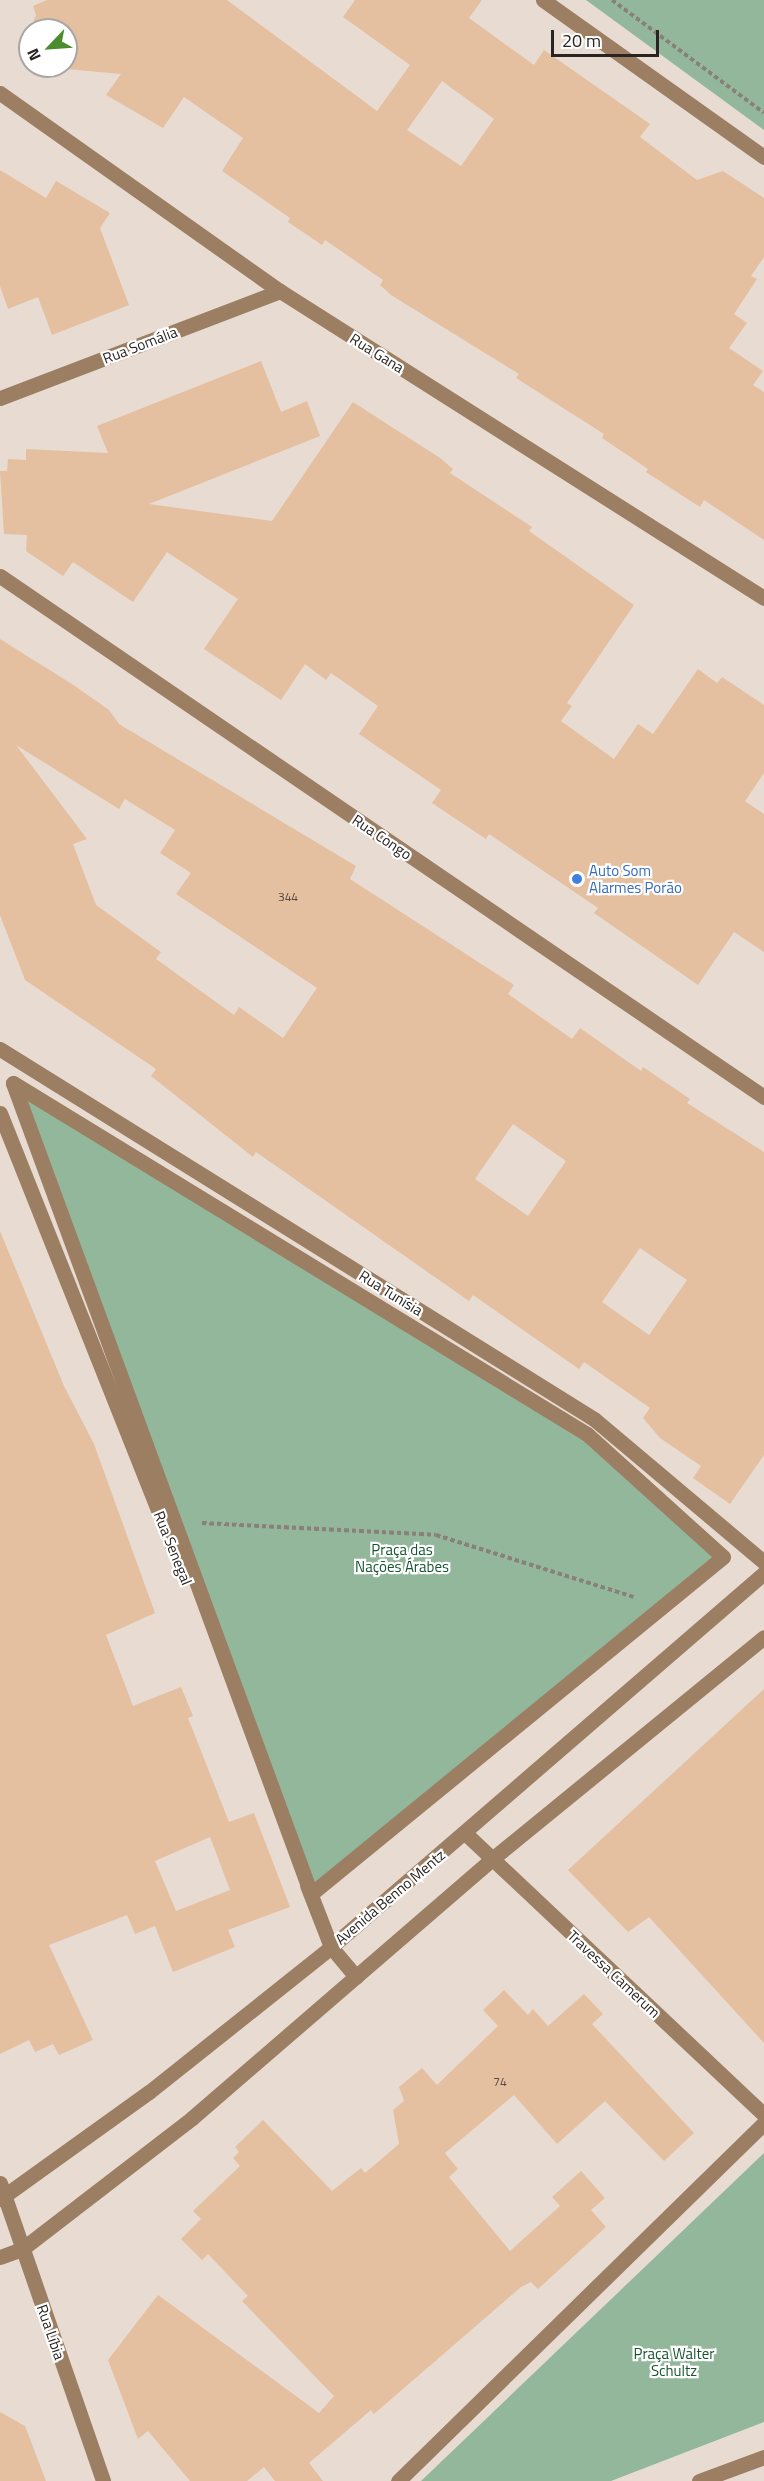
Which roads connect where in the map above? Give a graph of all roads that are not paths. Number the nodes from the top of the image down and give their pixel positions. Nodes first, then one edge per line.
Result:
1 (543, 0) edge
2 (0, 93) edge
3 (764, 157) edge
4 (280, 291) junction
5 (0, 398) edge
6 (0, 576) edge
7 (764, 598) edge
8 (0, 1049) edge
9 (764, 1097) edge
10 (0, 1113) edge
11 (764, 1562) edge
12 (764, 1573) edge
13 (663, 1606) joint
14 (764, 1636) edge
15 (465, 1833) junction
16 (492, 1859) junction
17 (331, 1947) junction
18 (356, 1977) junction
19 (764, 2115) edge
20 (764, 2123) edge
21 (2, 2193) edge
22 (22, 2249) junction
23 (0, 2258) edge
24 (764, 2457) edge
25 (103, 2481) edge
26 (398, 2481) edge
27 (699, 2481) edge

1 - 3 street
2 - 4 street, Rua Gana
4 - 5 street, Rua Somália
4 - 7 street, Rua Gana
6 - 9 street, Rua Congo
8 - 11 street, Rua Tunísia
10 - 17 street, Rua Senegal
12 - 15 street, Avenida Benno Mentz
13 - 13 street
14 - 16 street
15 - 16 street, Travessa Camerum
15 - 17 street, Avenida Benno Mentz
16 - 18 street
16 - 19 street, Travessa Camerum
17 - 18 street, Rua Senegal
17 - 21 street, Avenida Benno Mentz
18 - 22 street
20 - 26 street
21 - 22 street, Rua Líbia
22 - 23 street
22 - 25 street, Rua Líbia
24 - 27 street

